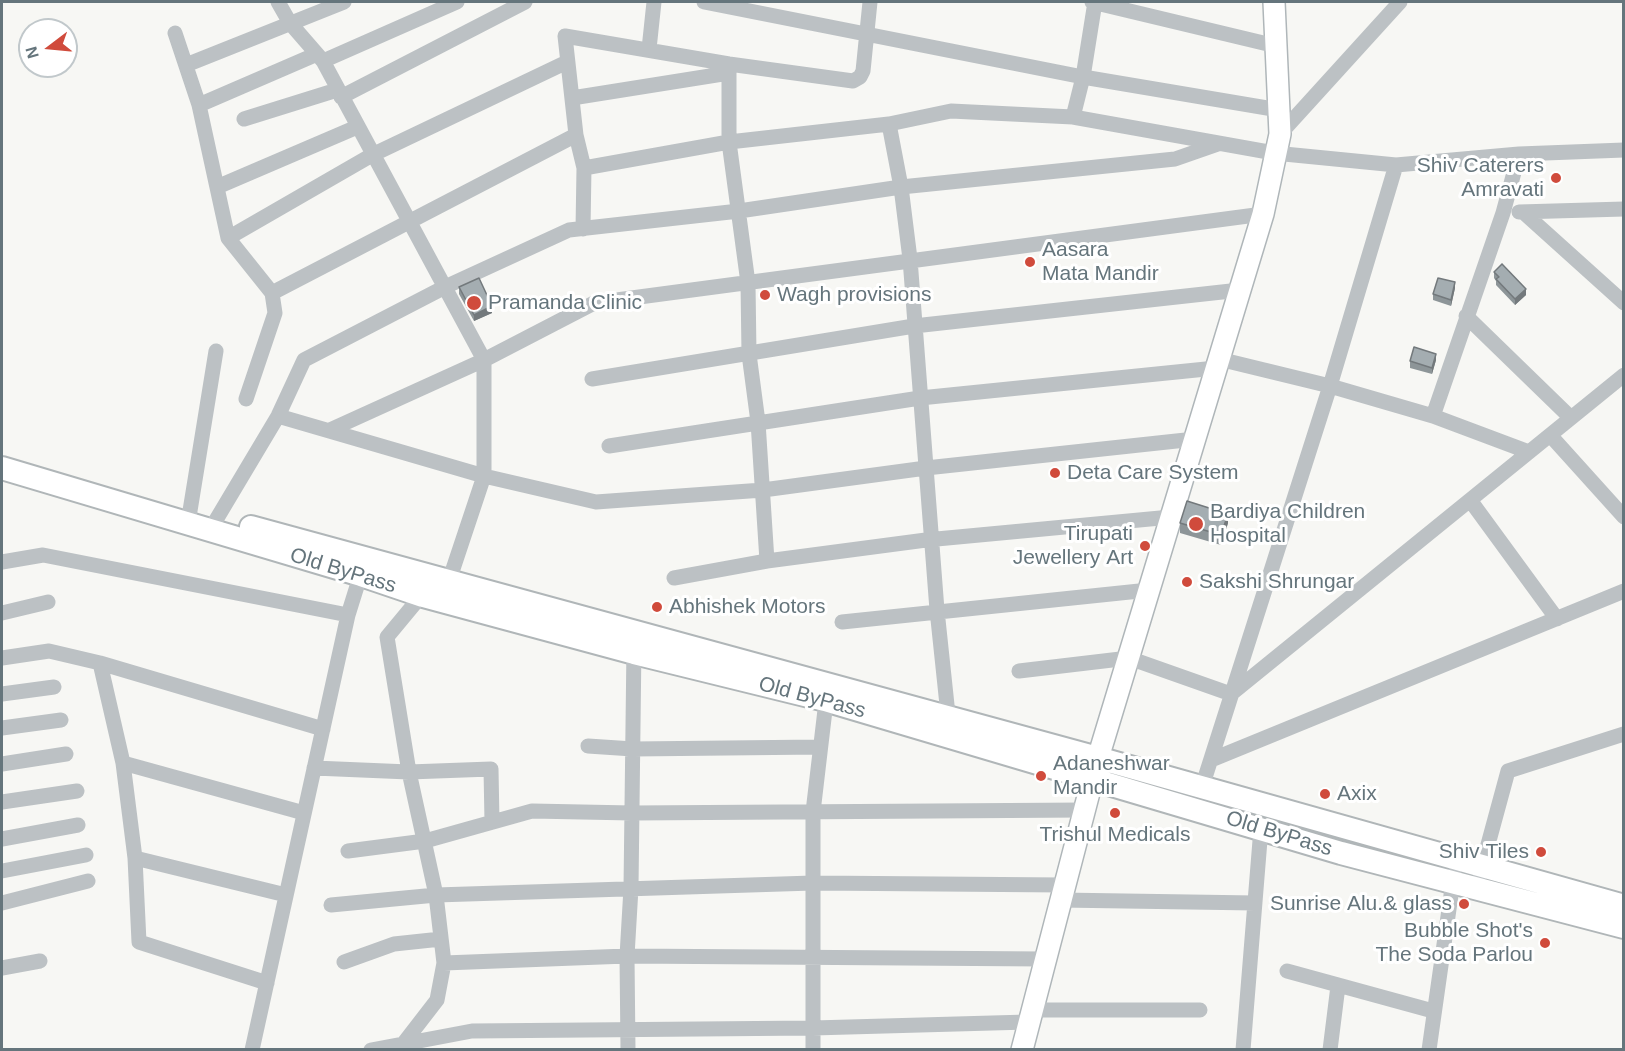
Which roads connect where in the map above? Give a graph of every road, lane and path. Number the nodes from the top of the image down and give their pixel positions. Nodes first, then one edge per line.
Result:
1 (278, 2) edge
2 (344, 2) edge
3 (457, 2) edge
4 (525, 2) edge
5 (654, 2) edge
6 (704, 2) edge
7 (870, 2) edge
8 (1094, 2) edge
9 (1274, 2) edge
10 (1400, 2) edge
11 (290, 22) junction
12 (175, 33) dead end
13 (865, 34) junction
14 (1276, 46) junction
15 (649, 49) junction
16 (320, 58) junction
17 (567, 62) junction
18 (186, 64) junction
19 (729, 69) junction
20 (1083, 77) junction
21 (339, 94) junction
22 (572, 98) junction
23 (200, 105) junction
24 (1279, 110) junction
25 (1073, 117) junction
26 (244, 119) dead end
27 (889, 124) junction
28 (357, 127) junction
29 (576, 135) junction
30 (729, 142) junction
31 (1277, 143) junction
32 (1218, 144) junction
33 (1623, 150) edge
34 (1519, 154) junction
35 (372, 155) junction
36 (1396, 165) junction
37 (584, 168) junction
38 (217, 187) junction
39 (902, 187) junction
40 (1623, 209) edge
41 (739, 211) junction
42 (1523, 212) junction
43 (1503, 213) junction
44 (1263, 214) junction
45 (410, 220) junction
46 (583, 229) junction
47 (228, 238) junction
48 (909, 259) junction
49 (748, 283) junction
50 (445, 287) junction
51 (1240, 290) junction
52 (272, 293) junction
53 (1623, 303) edge
54 (1466, 316) junction
55 (914, 326) junction
56 (216, 351) dead end
57 (749, 354) junction
58 (484, 360) junction
59 (1218, 364) junction
60 (1623, 375) edge
61 (592, 379) dead end
62 (1330, 386) junction
63 (920, 398) junction
64 (246, 399) dead end
65 (278, 416) junction
66 (1433, 416) junction
67 (1571, 418) junction
68 (758, 422) junction
69 (332, 429) junction
70 (1550, 435) junction
71 (1195, 439) junction
72 (609, 446) dead end
73 (1528, 452) junction
74 (2, 456) edge
75 (2, 468) edge
76 (926, 468) junction
77 (484, 476) junction
78 (763, 490) junction
79 (1470, 500) junction
80 (189, 516) junction
81 (1172, 517) junction
82 (1623, 517) edge
83 (213, 524) junction
84 (932, 539) junction
85 (767, 561) junction
86 (2, 562) edge
87 (363, 566) junction
88 (674, 578) dead end
89 (437, 588) junction
90 (1149, 590) junction
91 (1623, 591) edge
92 (48, 602) dead end
93 (937, 610) junction
94 (2, 613) edge
95 (348, 615) junction
96 (1557, 619) junction
97 (842, 622) dead end
98 (634, 642) junction
99 (2, 658) edge
100 (1129, 658) junction
101 (100, 663) junction
102 (1019, 671) dead end
103 (54, 687) dead end
104 (827, 692) junction
105 (2, 694) edge
106 (1231, 694) junction
107 (61, 720) dead end
108 (949, 727) junction
109 (2, 728) edge
110 (323, 729) junction
111 (1623, 734) edge
112 (588, 746) dead end
113 (820, 747) junction
114 (633, 749) junction
115 (66, 754) dead end
116 (1211, 760) junction
117 (123, 763) junction
118 (2, 764) edge
119 (314, 768) junction
120 (1096, 768) junction
121 (409, 772) junction
122 (1202, 787) junction
123 (76, 791) dead end
124 (2, 802) edge
125 (1084, 810) junction
126 (813, 812) junction
127 (304, 813) junction
128 (632, 813) junction
129 (492, 822) junction
130 (78, 825) dead end
131 (1261, 828) junction
132 (2, 839) edge
133 (425, 841) junction
134 (348, 851) dead end
135 (86, 855) dead end
136 (135, 858) junction
137 (1458, 859) junction
138 (1482, 866) junction
139 (2, 871) edge
140 (88, 881) dead end
141 (1452, 882) junction
142 (813, 883) junction
143 (631, 888) junction
144 (1475, 888) junction
145 (1062, 893) junction
146 (286, 894) junction
147 (436, 895) junction
148 (2, 903) edge
149 (1255, 903) junction
150 (331, 904) dead end
151 (1623, 906) edge
152 (1623, 927) edge
153 (441, 939) junction
154 (627, 956) junction
155 (813, 957) junction
156 (1044, 959) junction
157 (40, 961) dead end
158 (344, 962) dead end
159 (444, 963) junction
160 (2, 968) edge
161 (1287, 971) dead end
162 (267, 983) junction
163 (1338, 986) junction
164 (1200, 1010) dead end
165 (1433, 1011) junction
166 (1029, 1016) junction
167 (628, 1028) junction
168 (813, 1028) junction
169 (402, 1044) junction
170 (252, 1050) edge
171 (371, 1050) edge
172 (628, 1050) edge
173 (813, 1050) edge
174 (1022, 1050) edge
175 (1243, 1050) edge
176 (1330, 1050) edge
177 (1429, 1050) edge

1 - 11 street
2 - 11 street
3 - 16 street
4 - 21 street
5 - 15 street
6 - 13 street
7 - 13 street
8 - 14 street
8 - 20 street
9 - 14 main road
10 - 31 street
11 - 16 street
11 - 18 street
12 - 18 street
13 - 19 street
13 - 20 street
14 - 24 main road
15 - 17 street
15 - 19 street
16 - 21 street
16 - 23 street
17 - 22 street
17 - 35 street
18 - 23 street
19 - 22 street
19 - 30 street
20 - 24 street
20 - 25 street
21 - 26 street
21 - 28 street
22 - 29 street
23 - 38 street
24 - 31 main road
25 - 27 street
25 - 32 street
27 - 30 street
27 - 39 street
28 - 35 street
28 - 38 street
29 - 37 street
29 - 45 street
30 - 37 street
30 - 41 street
31 - 32 street
31 - 36 street
31 - 44 main road
32 - 39 street
33 - 34 street
34 - 36 street
34 - 43 street
35 - 45 street
35 - 47 street
36 - 62 street
37 - 46 street
38 - 47 street
39 - 41 street
39 - 48 street
40 - 42 street
41 - 46 street
41 - 49 street
42 - 43 street
42 - 53 street
43 - 54 street
44 - 48 street
44 - 51 main road
45 - 50 street
45 - 52 street
46 - 50 street
47 - 52 street
48 - 49 street
48 - 55 street
49 - 57 street
49 - 58 street
50 - 58 street
50 - 65 street
51 - 55 street
51 - 59 main road
52 - 64 street
54 - 66 street
54 - 67 street
55 - 57 street
55 - 63 street
56 - 80 street
57 - 61 street
57 - 68 street
58 - 69 street
58 - 77 street
59 - 62 street
59 - 63 street
59 - 71 main road
60 - 67 street
62 - 66 street
62 - 106 street
63 - 68 street
63 - 76 street
65 - 69 street
65 - 83 street
66 - 73 street
67 - 70 street
68 - 72 street
68 - 78 street
69 - 77 street
70 - 73 street
70 - 82 street
71 - 76 street
71 - 81 main road
73 - 79 street
74 - 80 main road, Old ByPass
75 - 80 main road, Old ByPass
76 - 78 street
76 - 84 street
77 - 78 street
77 - 89 street
78 - 85 street
79 - 96 street
79 - 106 street
80 - 83 main road, Old ByPass
81 - 84 street
81 - 90 main road
83 - 87 main road, Old ByPass
84 - 85 street
84 - 93 street
85 - 88 street
86 - 95 street
87 - 89 main road, Old ByPass
87 - 95 street
89 - 98 main road, Old ByPass
89 - 121 street
90 - 93 street
90 - 100 main road
91 - 96 street
92 - 94 street
93 - 97 street
93 - 108 street
95 - 110 street
96 - 116 street
98 - 104 main road, Old ByPass
98 - 114 street
99 - 101 street
100 - 102 street
100 - 106 street
100 - 120 main road
101 - 110 street
101 - 117 street
103 - 105 street
104 - 108 main road, Old ByPass
104 - 113 street
106 - 116 street
107 - 109 street
108 - 120 main road, Old ByPass
110 - 119 street
111 - 138 street
112 - 114 street
113 - 114 street
113 - 126 street
114 - 128 street
115 - 118 street
116 - 122 street
117 - 127 street
117 - 136 street
119 - 121 street
119 - 127 street
120 - 122 main road, Old ByPass
120 - 125 main road
120 - 131 main road, Old ByPass
121 - 129 street
121 - 133 street
122 - 137 main road, Old ByPass
123 - 124 street
125 - 126 street
125 - 145 main road
126 - 128 street
126 - 142 street
127 - 146 street
128 - 129 street
128 - 143 street
129 - 133 street
130 - 132 street
131 - 141 main road, Old ByPass
131 - 149 street
133 - 134 street
133 - 147 street
135 - 139 street
136 - 146 street
136 - 162 street
137 - 138 main road, Old ByPass
137 - 141 street
138 - 144 street
138 - 151 main road, Old ByPass
140 - 148 street
141 - 144 main road, Old ByPass
141 - 165 street
142 - 143 street
142 - 145 street
142 - 155 street
143 - 147 street
143 - 154 street
144 - 152 main road, Old ByPass
145 - 149 street
145 - 156 main road
146 - 162 street
147 - 150 street
147 - 153 street
149 - 175 street
153 - 158 street
153 - 159 street
154 - 155 street
154 - 159 street
154 - 167 street
155 - 156 street
155 - 168 street
156 - 166 main road
157 - 160 street
159 - 169 street
161 - 163 street
162 - 170 street
163 - 165 street
163 - 176 street
164 - 166 street
165 - 177 street
166 - 168 street
166 - 174 main road
167 - 168 street
167 - 169 street
167 - 172 street
168 - 173 street
169 - 171 street

